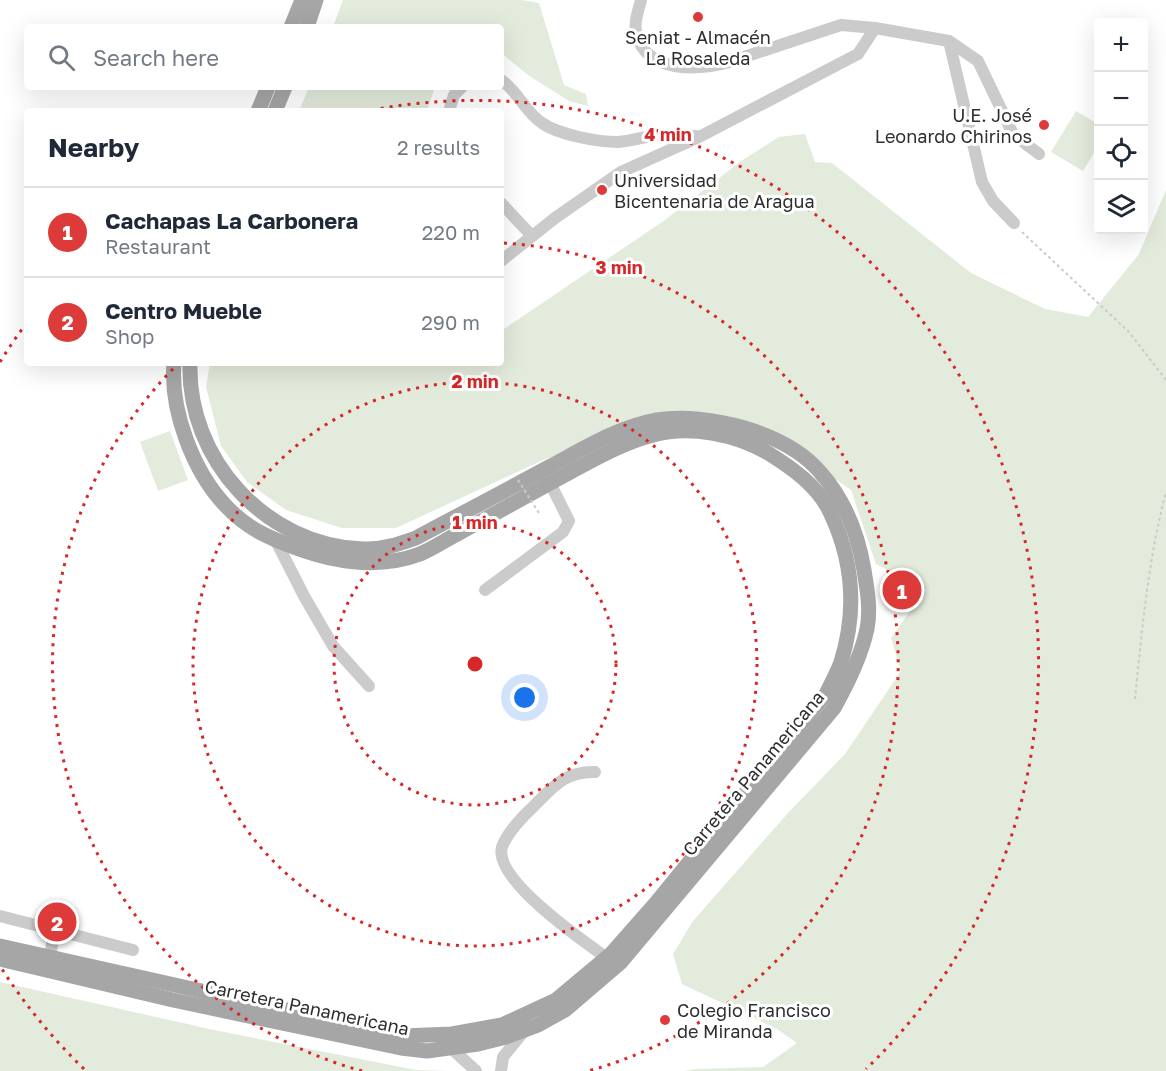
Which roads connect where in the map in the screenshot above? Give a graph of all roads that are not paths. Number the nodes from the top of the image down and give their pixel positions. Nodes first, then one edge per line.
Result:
1 (302, 0) edge
2 (316, 0) edge
3 (641, 0) edge
4 (292, 24) edge
5 (308, 24) edge
6 (875, 28) junction
7 (949, 41) junction
8 (504, 82) edge
9 (267, 90) edge
10 (284, 90) edge
11 (459, 90) edge
12 (259, 108) edge
13 (276, 108) edge
14 (450, 108) edge
15 (700, 136) junction
16 (1040, 154) dead end
17 (504, 206) edge
18 (1014, 223) road end
19 (532, 236) junction
20 (504, 259) edge
21 (174, 366) edge
22 (190, 366) edge
23 (550, 483) junction
24 (276, 541) junction
25 (485, 590) dead end
26 (369, 686) dead end
27 (595, 772) dead end
28 (0, 916) edge
29 (54, 931) junction
30 (0, 945) edge
31 (133, 950) dead end
32 (50, 957) junction
33 (607, 958) junction
34 (0, 959) edge
35 (525, 1030) junction
36 (451, 1048) junction
37 (476, 1071) edge
38 (501, 1071) edge

1 - 4 main road
2 - 5 main road
3 - 6 street
6 - 7 street
6 - 15 street
7 - 16 street
7 - 18 street
8 - 15 street
9 - 12 main road
10 - 13 main road
11 - 14 street
15 - 19 street
17 - 19 street
19 - 20 street
21 - 24 main road, Carretera Panamericana
22 - 35 main road, Carretera Panamericana
23 - 24 main road, Carretera Panamericana
23 - 25 street
23 - 33 main road, Carretera Panamericana
24 - 26 street
27 - 33 street
28 - 29 street
29 - 31 street
29 - 32 street
30 - 32 main road, Carretera Panamericana
32 - 33 main road, Carretera Panamericana
34 - 36 main road, Carretera Panamericana
35 - 36 main road, Carretera Panamericana
35 - 38 street
36 - 37 street

